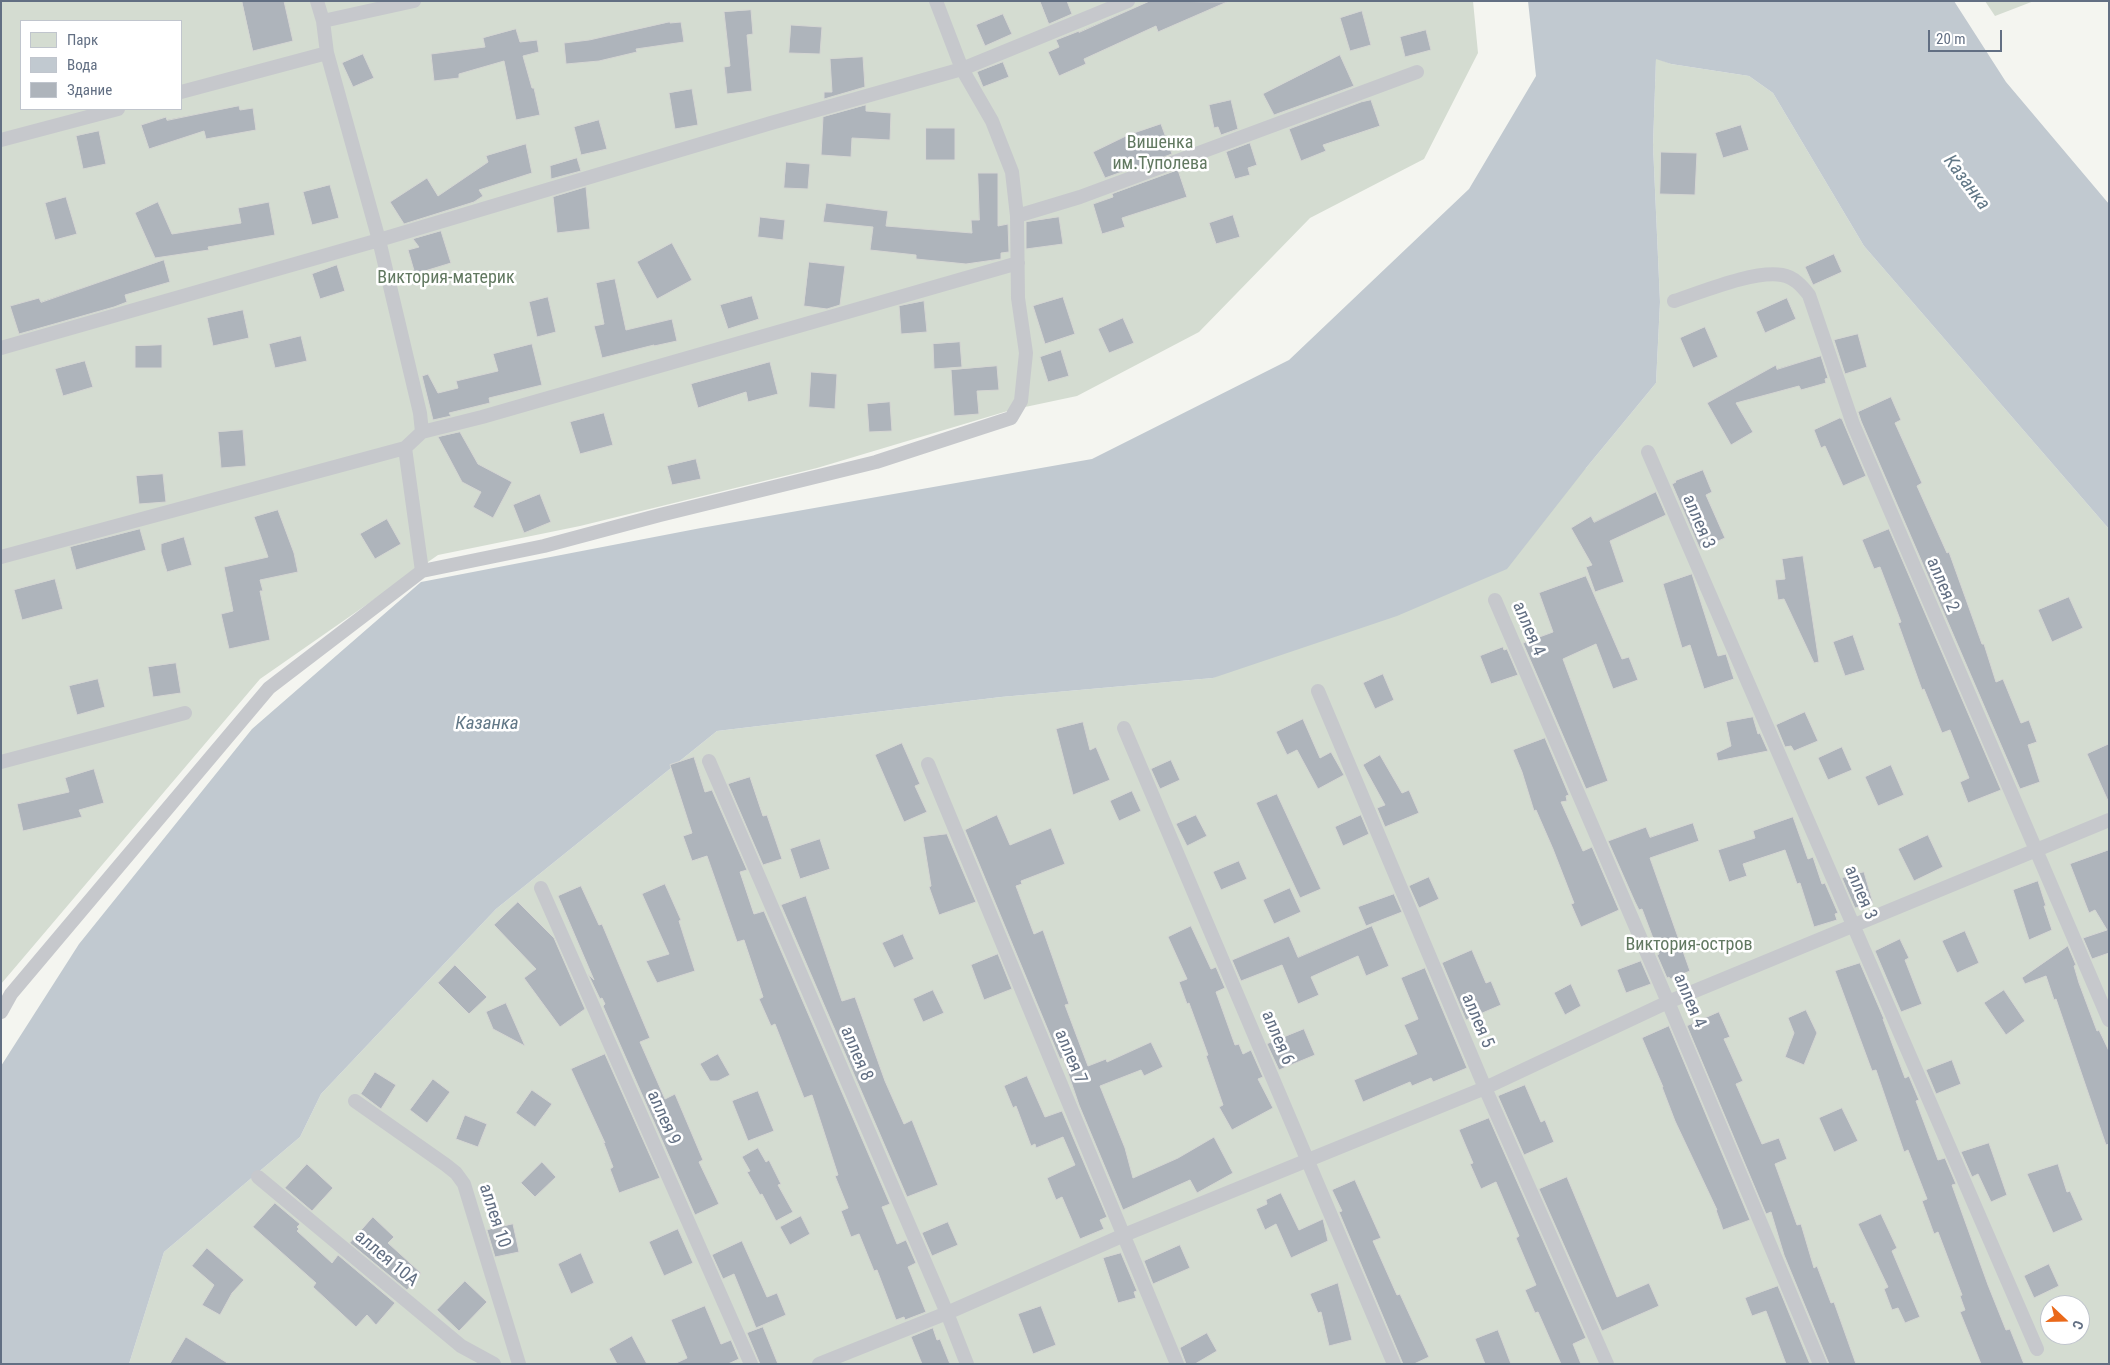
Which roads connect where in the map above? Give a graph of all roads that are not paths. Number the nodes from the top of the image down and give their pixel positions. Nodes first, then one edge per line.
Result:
1 (317, 1) edge
2 (414, 1) edge
3 (936, 1) edge
4 (1128, 1) edge
5 (323, 21) junction
6 (327, 53) junction
7 (962, 69) junction
8 (1417, 72) dead end
9 (182, 92) edge
10 (114, 110) edge
11 (1, 140) edge
12 (1017, 216) junction
13 (379, 240) junction
14 (1018, 263) junction
15 (1674, 301) dead end
16 (1, 348) edge
17 (422, 432) junction
18 (405, 448) junction
19 (1648, 452) dead end
20 (1, 557) edge
21 (422, 570) junction
22 (1495, 600) dead end
23 (1318, 691) dead end
24 (185, 713) dead end
25 (1124, 728) dead end
26 (710, 760) dead end
27 (1, 762) edge
28 (928, 764) dead end
29 (2109, 820) edge
30 (2035, 849) junction
31 (541, 888) dead end
32 (1853, 925) junction
33 (1668, 1002) junction
34 (1, 1012) edge
35 (2109, 1020) edge
36 (1485, 1088) junction
37 (354, 1101) dead end
38 (1309, 1161) junction
39 (258, 1176) dead end
40 (1124, 1236) junction
41 (947, 1313) junction
42 (2037, 1349) dead end
43 (494, 1364) edge
44 (519, 1364) edge
45 (751, 1364) edge
46 (820, 1364) edge
47 (967, 1364) edge
48 (1177, 1364) edge
49 (1394, 1364) edge
50 (1607, 1364) edge
51 (1820, 1364) edge

1 - 5 lane
2 - 5 lane
3 - 7 lane
4 - 7 lane
5 - 6 lane
6 - 9 lane
6 - 13 lane
7 - 12 lane
7 - 13 lane
8 - 12 lane
10 - 11 lane
12 - 14 lane
13 - 16 lane
13 - 17 lane
14 - 17 lane
14 - 21 lane
15 - 30 lane, аллея 2
17 - 18 lane
18 - 20 lane
18 - 21 lane
19 - 32 lane, аллея 3
21 - 34 lane
22 - 33 lane, аллея 4
23 - 36 lane, аллея 5
24 - 27 lane
25 - 38 lane, аллея 6
26 - 41 lane, аллея 8
28 - 40 lane, аллея 7
29 - 30 lane
30 - 32 lane
30 - 35 lane, аллея 2
31 - 45 lane, аллея 9
32 - 33 lane
32 - 42 lane, аллея 3
33 - 36 lane
33 - 51 lane, аллея 4
36 - 38 lane
36 - 50 lane, аллея 5
37 - 44 lane, аллея 10
38 - 40 lane
38 - 49 lane, аллея 6
39 - 43 lane, аллея 10А
40 - 41 lane
40 - 48 lane, аллея 7
41 - 46 lane
41 - 47 lane, аллея 8

